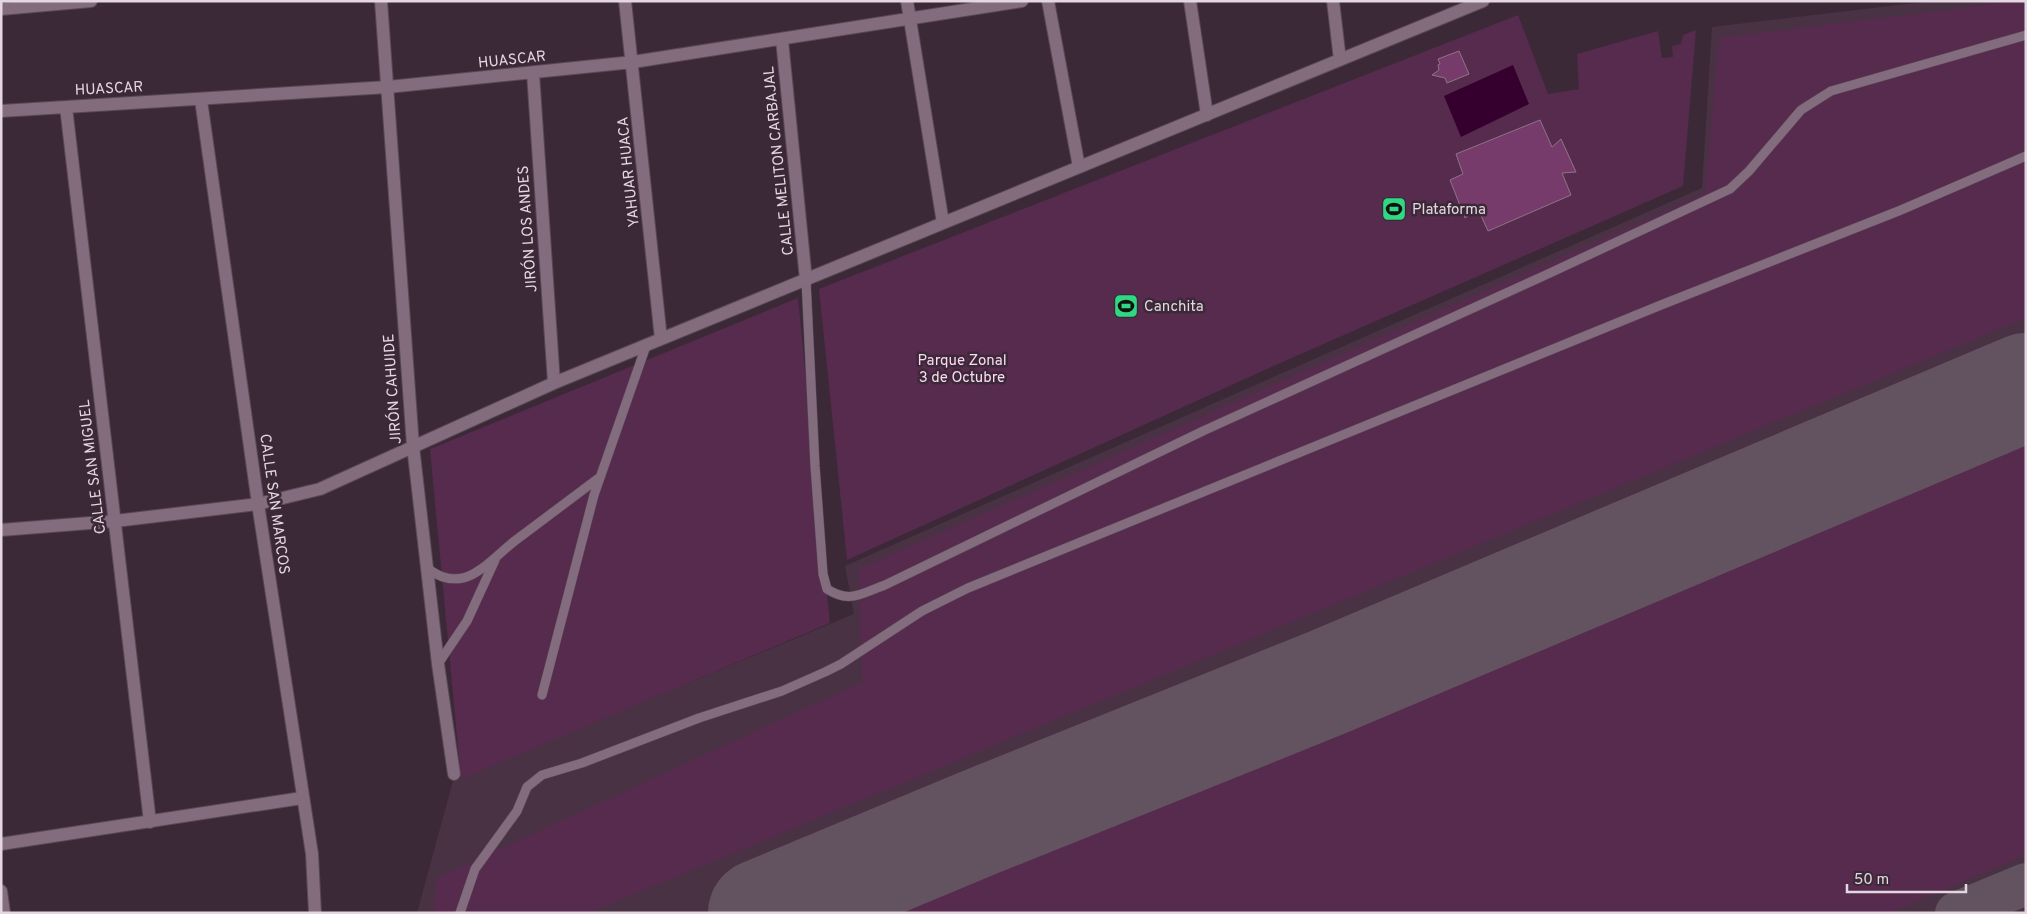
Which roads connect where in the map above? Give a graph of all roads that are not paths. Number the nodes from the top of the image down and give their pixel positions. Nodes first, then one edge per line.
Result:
1 (92, 1) edge
2 (381, 1) edge
3 (625, 1) edge
4 (907, 1) edge
5 (1022, 1) edge
6 (1048, 1) edge
7 (1190, 1) edge
8 (1333, 1) edge
9 (1483, 1) edge
10 (1, 9) edge
11 (909, 18) junction
12 (2026, 35) edge
13 (782, 40) junction
14 (1340, 60) junction
15 (633, 62) junction
16 (533, 73) junction
17 (388, 87) junction
18 (200, 100) junction
19 (66, 107) junction
20 (1, 112) edge
21 (1207, 115) junction
22 (2026, 156) edge
23 (1079, 167) junction
24 (943, 223) junction
25 (806, 280) junction
26 (661, 339) junction
27 (646, 346) junction
28 (554, 383) junction
29 (412, 446) junction
30 (600, 477) junction
31 (258, 504) junction
32 (115, 521) junction
33 (1, 530) edge
34 (497, 558) junction
35 (427, 568) junction
36 (438, 664) junction
37 (542, 695) dead end
38 (454, 774) dead end
39 (302, 798) junction
40 (150, 822) junction
41 (1, 844) edge
42 (1, 891) edge
43 (4, 913) edge
44 (315, 913) edge
45 (460, 913) edge

1 - 10 street
2 - 17 street, JIRÓN CAHUIDE
3 - 15 street, YAHUAR HUACA
4 - 11 street
5 - 11 street, HUASCAR
6 - 23 street
7 - 21 street
8 - 14 street
9 - 14 street
11 - 13 street, HUASCAR
11 - 24 street
12 - 25 lane
13 - 15 street, HUASCAR
13 - 25 street, CALLE MELITON CARBAJAL
14 - 21 street
15 - 16 street, HUASCAR
15 - 26 street, YAHUAR HUACA
16 - 17 street, HUASCAR
16 - 28 street, JIRÓN LOS ANDES
17 - 18 street, HUASCAR
17 - 29 street, JIRÓN CAHUIDE
18 - 19 street, HUASCAR
18 - 31 street, CALLE SAN MARCOS
19 - 20 street, HUASCAR
19 - 32 street, CALLE SAN MIGUEL
21 - 23 street
22 - 45 lane
23 - 24 street
24 - 25 street
25 - 26 street
26 - 27 street
27 - 28 street
27 - 30 lane
28 - 29 street
29 - 31 street
29 - 35 street, JIRÓN CAHUIDE
30 - 34 lane
30 - 37 lane
31 - 32 street
31 - 39 street, CALLE SAN MARCOS
32 - 33 street
32 - 40 street, CALLE SAN MIGUEL
34 - 35 lane
34 - 36 lane
35 - 36 street, JIRÓN CAHUIDE
36 - 38 street, JIRÓN CAHUIDE
39 - 40 street
39 - 44 street, CALLE SAN MARCOS
40 - 41 street
42 - 43 street

